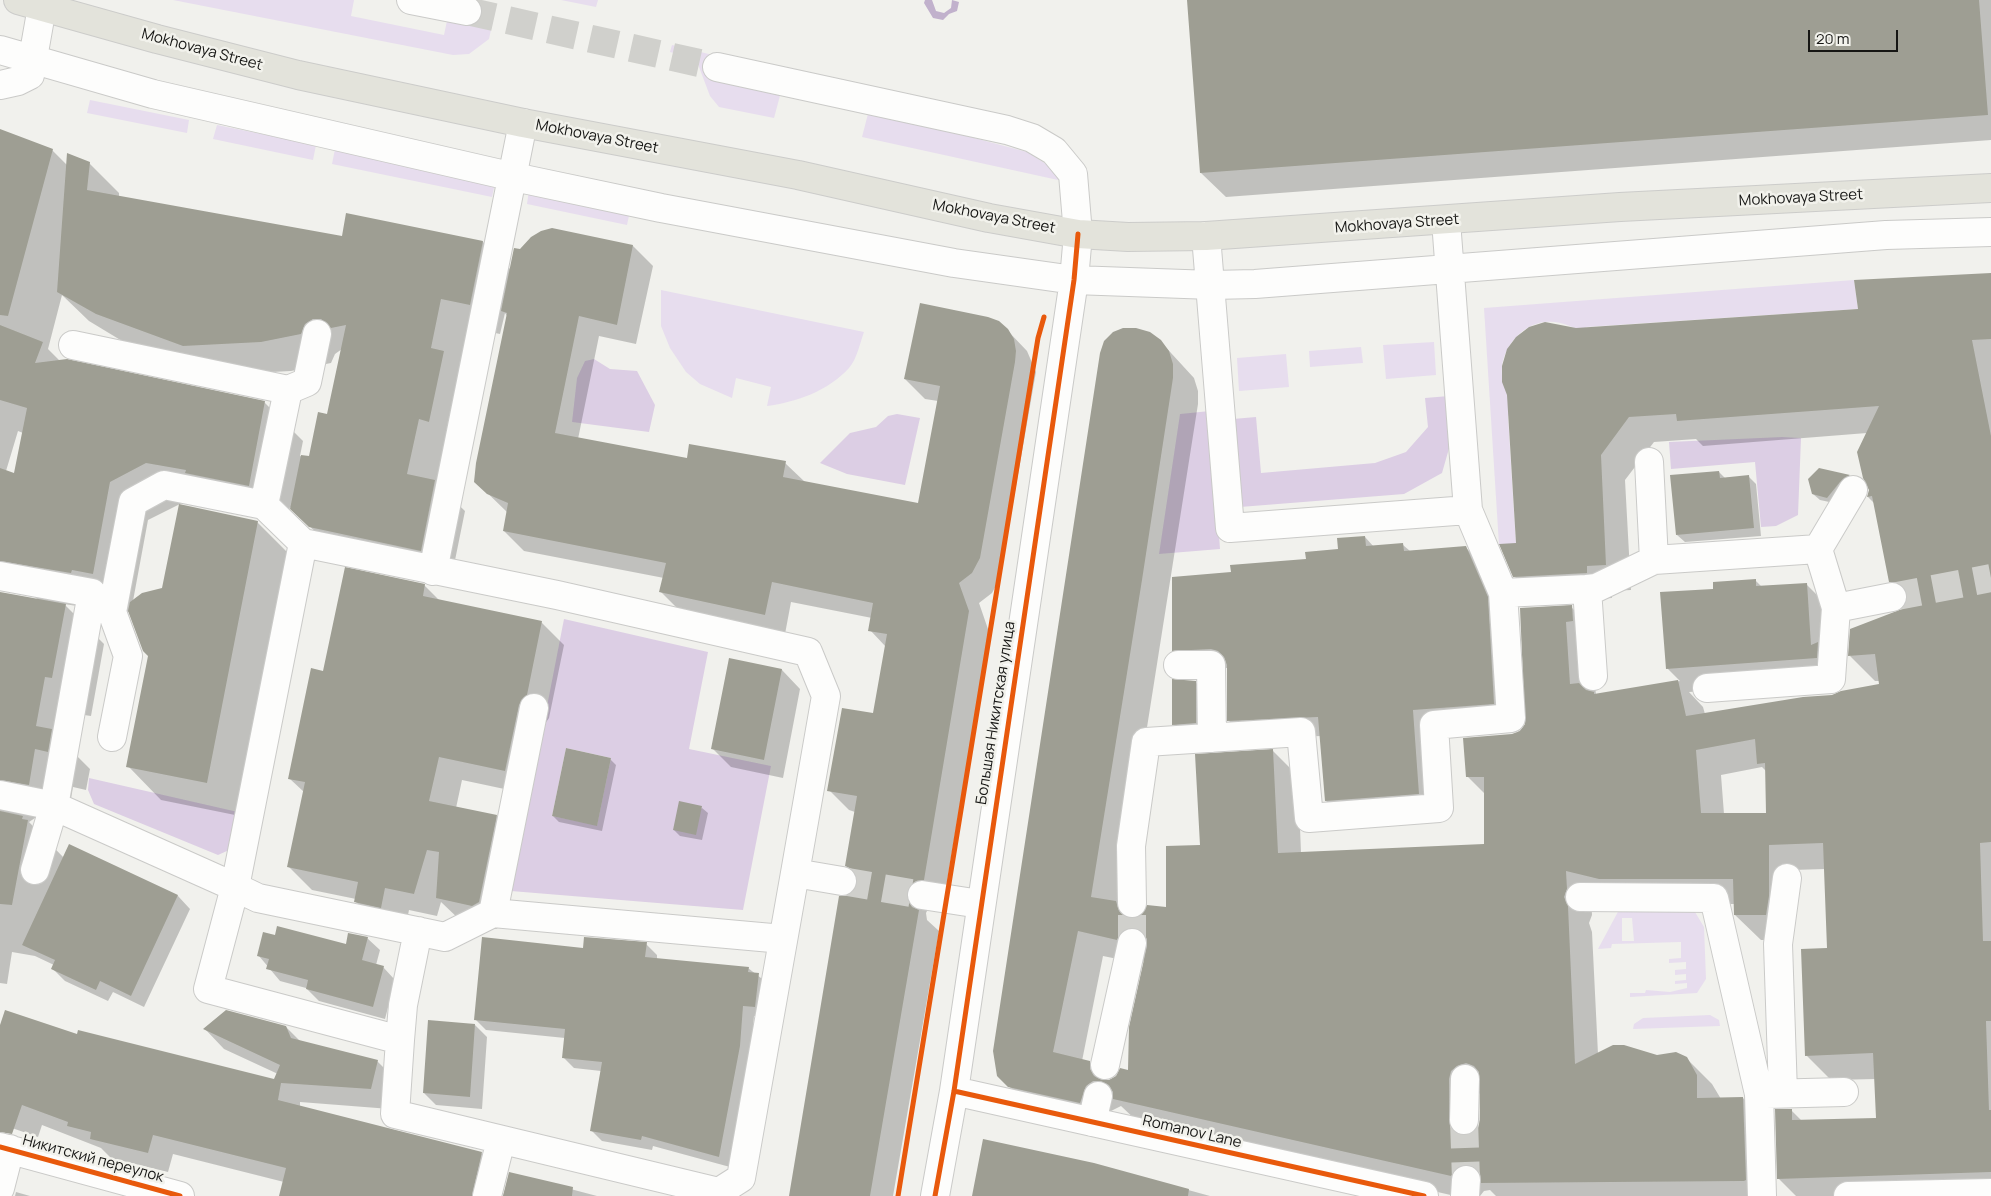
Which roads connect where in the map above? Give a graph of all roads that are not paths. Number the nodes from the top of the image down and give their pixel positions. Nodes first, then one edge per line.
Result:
1 (410, 0) edge
2 (30, 4) edge
3 (467, 11) tunnel mouth
4 (0, 50) edge
5 (34, 60) junction
6 (717, 67) tunnel mouth
7 (0, 85) edge
8 (523, 123) junction
9 (514, 177) junction
10 (1991, 188) edge
11 (1446, 220) junction
12 (1991, 232) edge
13 (1078, 234) junction
14 (1206, 236) junction
15 (1451, 267) junction
16 (1074, 280) junction
17 (1212, 285) junction
18 (317, 334) dead end
19 (73, 345) dead end
20 (288, 390) junction
21 (1649, 462) dead end
22 (1853, 490) dead end
23 (264, 505) junction
24 (1468, 510) junction
25 (303, 544) junction
26 (1818, 549) junction
27 (1654, 560) junction
28 (433, 571) junction
29 (0, 576) edge
30 (1588, 589) junction
31 (1504, 593) junction
32 (1892, 597) tunnel mouth
33 (1836, 608) junction
34 (1178, 665) dead end
35 (1593, 676) dead end
36 (1707, 688) dead end
37 (534, 708) dead end
38 (112, 737) dead end
39 (1212, 738) junction
40 (0, 795) edge
41 (54, 806) junction
42 (35, 870) dead end
43 (795, 873) junction
44 (1787, 878) dead end
45 (842, 881) tunnel mouth
46 (235, 887) junction
47 (922, 894) tunnel mouth
48 (1580, 897) dead end
49 (1132, 903) tunnel mouth
50 (980, 904) junction
51 (493, 913) junction
52 (418, 931) junction
53 (783, 939) junction
54 (1132, 943) tunnel mouth
55 (400, 1040) junction
56 (1105, 1065) dead end
57 (1465, 1079) dead end
58 (954, 1092) junction
59 (1844, 1092) dead end
60 (1771, 1094) junction
61 (1464, 1120) tunnel mouth
62 (501, 1140) junction
63 (5, 1148) edge
64 (0, 1188) edge
65 (1991, 1193) edge
66 (180, 1196) edge
67 (487, 1196) edge
68 (935, 1196) edge
69 (1424, 1196) edge
70 (1762, 1196) edge
71 (1848, 1196) edge

1 - 3 street
2 - 5 street
2 - 8 main road, Mokhovaya Street
4 - 5 street
5 - 7 street
5 - 9 street
6 - 13 street, Большая Никитская улица
8 - 9 street
8 - 13 main road, Mokhovaya Street
9 - 16 street
9 - 28 street
10 - 11 main road, Mokhovaya Street
11 - 14 main road, Mokhovaya Street
11 - 15 street
12 - 15 street
13 - 14 main road, Mokhovaya Street
13 - 16 street, Большая Никитская улица
14 - 17 street
15 - 17 street
15 - 24 street
16 - 17 street
16 - 50 street, Большая Никитская улица
17 - 24 street
18 - 20 street
19 - 20 street
20 - 23 street
21 - 27 street
22 - 26 street
23 - 25 street
23 - 38 street
24 - 31 street
25 - 28 street
25 - 46 street
26 - 27 street
26 - 33 street
27 - 30 street
28 - 43 street
29 - 41 street
30 - 31 street
30 - 35 street
31 - 39 street
32 - 33 street
33 - 36 street
34 - 39 street
37 - 51 street
39 - 49 street
40 - 41 street
41 - 42 street
41 - 46 street
43 - 45 street
43 - 53 street
44 - 60 street
46 - 52 street
46 - 55 street
47 - 50 street
48 - 60 street
50 - 58 street, Большая Никитская улица
51 - 52 street
51 - 53 street
52 - 55 street
53 - 62 street
54 - 56 street
55 - 62 street
57 - 61 street
58 - 68 street, Большая Никитская улица
58 - 69 street, Romanov Lane
59 - 60 street
60 - 70 street
62 - 67 street
63 - 64 street
63 - 66 street, Никитский переулок
65 - 71 street

